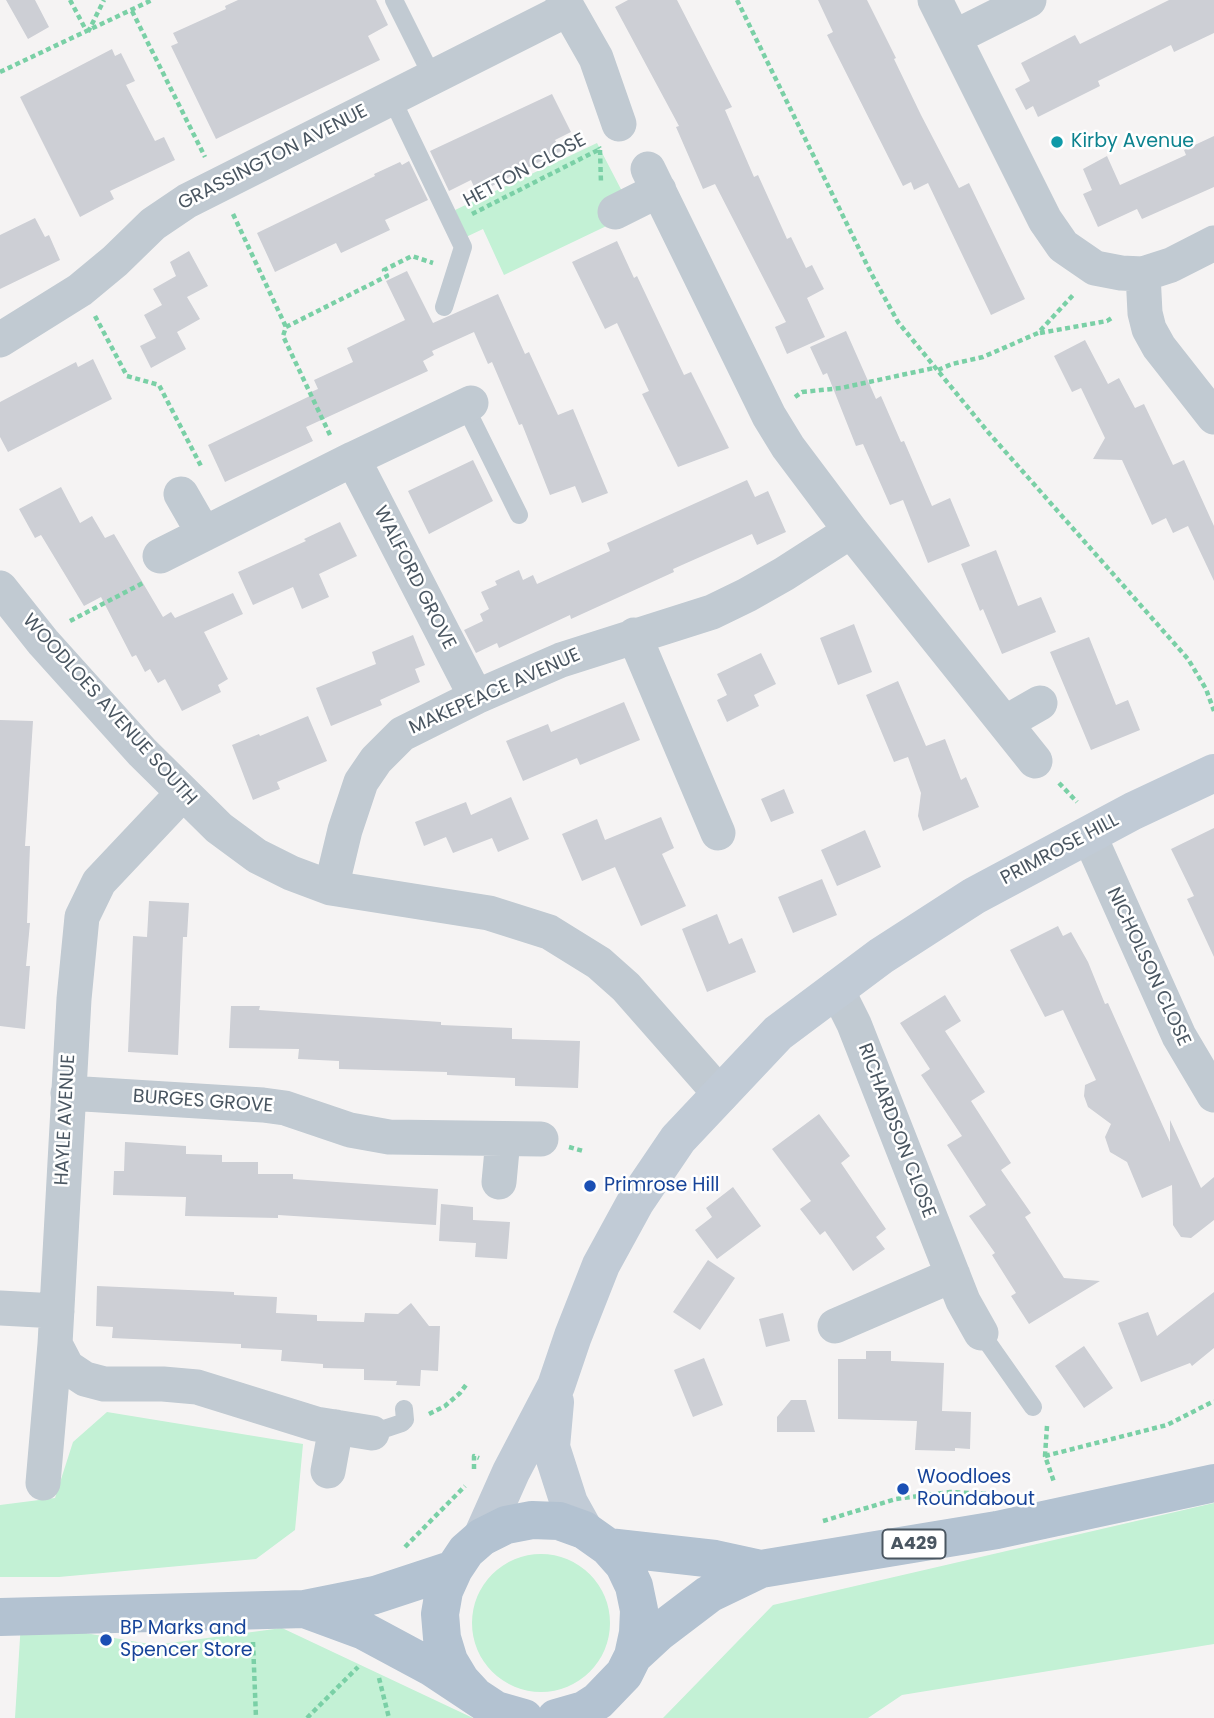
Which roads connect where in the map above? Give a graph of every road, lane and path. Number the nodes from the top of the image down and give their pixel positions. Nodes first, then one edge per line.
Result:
1 (70, 0) edge
2 (104, 0) edge
3 (152, 0) edge
4 (394, 0) edge
5 (737, 0) edge
6 (935, 0) edge
7 (1029, 0) edge
8 (566, 4) edge
9 (132, 11) junction
10 (87, 33) junction
11 (955, 37) junction
12 (0, 72) edge
13 (432, 76) junction
14 (391, 97) junction
15 (605, 136) junction
16 (207, 160) dead end
17 (608, 200) joint
18 (230, 209) dead end
19 (453, 224) junction
20 (1214, 243) edge
21 (1084, 262) junction
22 (456, 271) junction
23 (1143, 274) junction
24 (80, 290) junction
25 (444, 307) dead end
26 (1116, 315) dead end
27 (286, 327) junction
28 (1038, 333) junction
29 (0, 340) edge
30 (936, 369) junction
31 (468, 405) joint
32 (769, 416) junction
33 (1214, 417) edge
34 (348, 461) junction
35 (192, 483) joint
36 (519, 514) dead end
37 (851, 531) junction
38 (204, 534) junction
39 (160, 556) joint
40 (0, 589) edge
41 (70, 621) dead end
42 (634, 635) junction
43 (476, 697) junction
44 (1040, 703) dead end
45 (1214, 711) edge
46 (1005, 723) junction
47 (1035, 761) joint
48 (1214, 773) edge
49 (182, 794) junction
50 (1084, 821) junction
51 (718, 833) dead end
52 (331, 888) junction
53 (836, 988) junction
54 (68, 1093) junction
55 (721, 1095) junction
56 (1214, 1096) edge
57 (503, 1139) junction
58 (541, 1139) dead end
59 (499, 1182) dead end
60 (953, 1275) junction
61 (0, 1308) edge
62 (835, 1326) dead end
63 (56, 1327) junction
64 (981, 1333) joint
65 (466, 1385) dead end
66 (556, 1386) junction
67 (1214, 1401) edge
68 (1032, 1407) joint
69 (405, 1415) joint
70 (336, 1427) junction
71 (372, 1433) joint
72 (1045, 1456) junction
73 (488, 1463) dead end
74 (328, 1471) dead end
75 (43, 1483) dead end
76 (1214, 1483) edge
77 (1057, 1490) dead end
78 (1002, 1494) dead end
79 (816, 1523) dead end
80 (482, 1537) junction
81 (596, 1538) junction
82 (396, 1555) dead end
83 (454, 1569) junction
84 (761, 1569) junction
85 (305, 1609) junction
86 (0, 1617) edge
87 (250, 1632) dead end
88 (633, 1656) junction
89 (363, 1663) dead end
90 (377, 1670) dead end
91 (473, 1694) junction
92 (606, 1704) edge
93 (256, 1718) edge
94 (307, 1718) edge
95 (389, 1718) edge
96 (519, 1718) edge
97 (556, 1718) edge

1 - 10 path
2 - 10 path
3 - 9 path
4 - 13 lane
5 - 30 path
6 - 11 street
7 - 11 street
8 - 13 street, GRASSINGTON AVENUE
8 - 15 street, GRASSINGTON AVENUE
9 - 10 path
9 - 16 path
10 - 12 path
11 - 21 street
13 - 14 street, GRASSINGTON AVENUE
14 - 19 lane
14 - 24 street, GRASSINGTON AVENUE
15 - 17 path
15 - 19 path, HETTON CLOSE
17 - 32 street
18 - 27 path
19 - 22 lane
20 - 23 street
21 - 23 street
21 - 28 path
22 - 25 lane
22 - 27 path
23 - 33 street
24 - 29 street, GRASSINGTON AVENUE
24 - 35 path
26 - 28 path
27 - 34 path
28 - 30 path
30 - 32 path
30 - 45 path
31 - 34 street
31 - 36 lane
32 - 37 street
34 - 38 street
34 - 43 street, WALFORD GROVE
35 - 38 street
37 - 42 street, MAKEPEACE AVENUE
37 - 46 street
38 - 39 street
39 - 41 path
40 - 49 street, WOODLOES AVENUE SOUTH
42 - 43 street, MAKEPEACE AVENUE
42 - 51 street
43 - 52 street, MAKEPEACE AVENUE
44 - 46 street
46 - 47 street
47 - 50 path
48 - 50 street, PRIMROSE HILL
49 - 52 street, WOODLOES AVENUE SOUTH
49 - 54 street, HAYLE AVENUE
50 - 53 street, PRIMROSE HILL
50 - 56 street, NICHOLSON CLOSE
52 - 55 street, WOODLOES AVENUE SOUTH
53 - 55 street, PRIMROSE HILL
53 - 60 street, RICHARDSON CLOSE
54 - 57 street, BURGES GROVE
54 - 63 street, HAYLE AVENUE
55 - 66 street, PRIMROSE HILL
57 - 58 street, BURGES GROVE
57 - 59 street
60 - 62 street
60 - 64 street, RICHARDSON CLOSE
61 - 63 street
63 - 70 street
63 - 75 street, HAYLE AVENUE
64 - 68 lane, RICHARDSON CLOSE
65 - 69 path
66 - 80 street, PRIMROSE HILL
66 - 81 street, PRIMROSE HILL
67 - 72 path
68 - 72 path
69 - 71 lane
70 - 71 street
70 - 74 street
72 - 77 path
73 - 82 path
76 - 84 main road, A429
78 - 79 path
80 - 81 main road
80 - 83 main road
81 - 84 main road
81 - 88 main road
83 - 85 main road
83 - 91 main road
84 - 88 main road
85 - 86 main road
85 - 91 main road
87 - 93 path
88 - 92 main road
89 - 94 path
90 - 95 path
91 - 96 main road
92 - 97 main road

